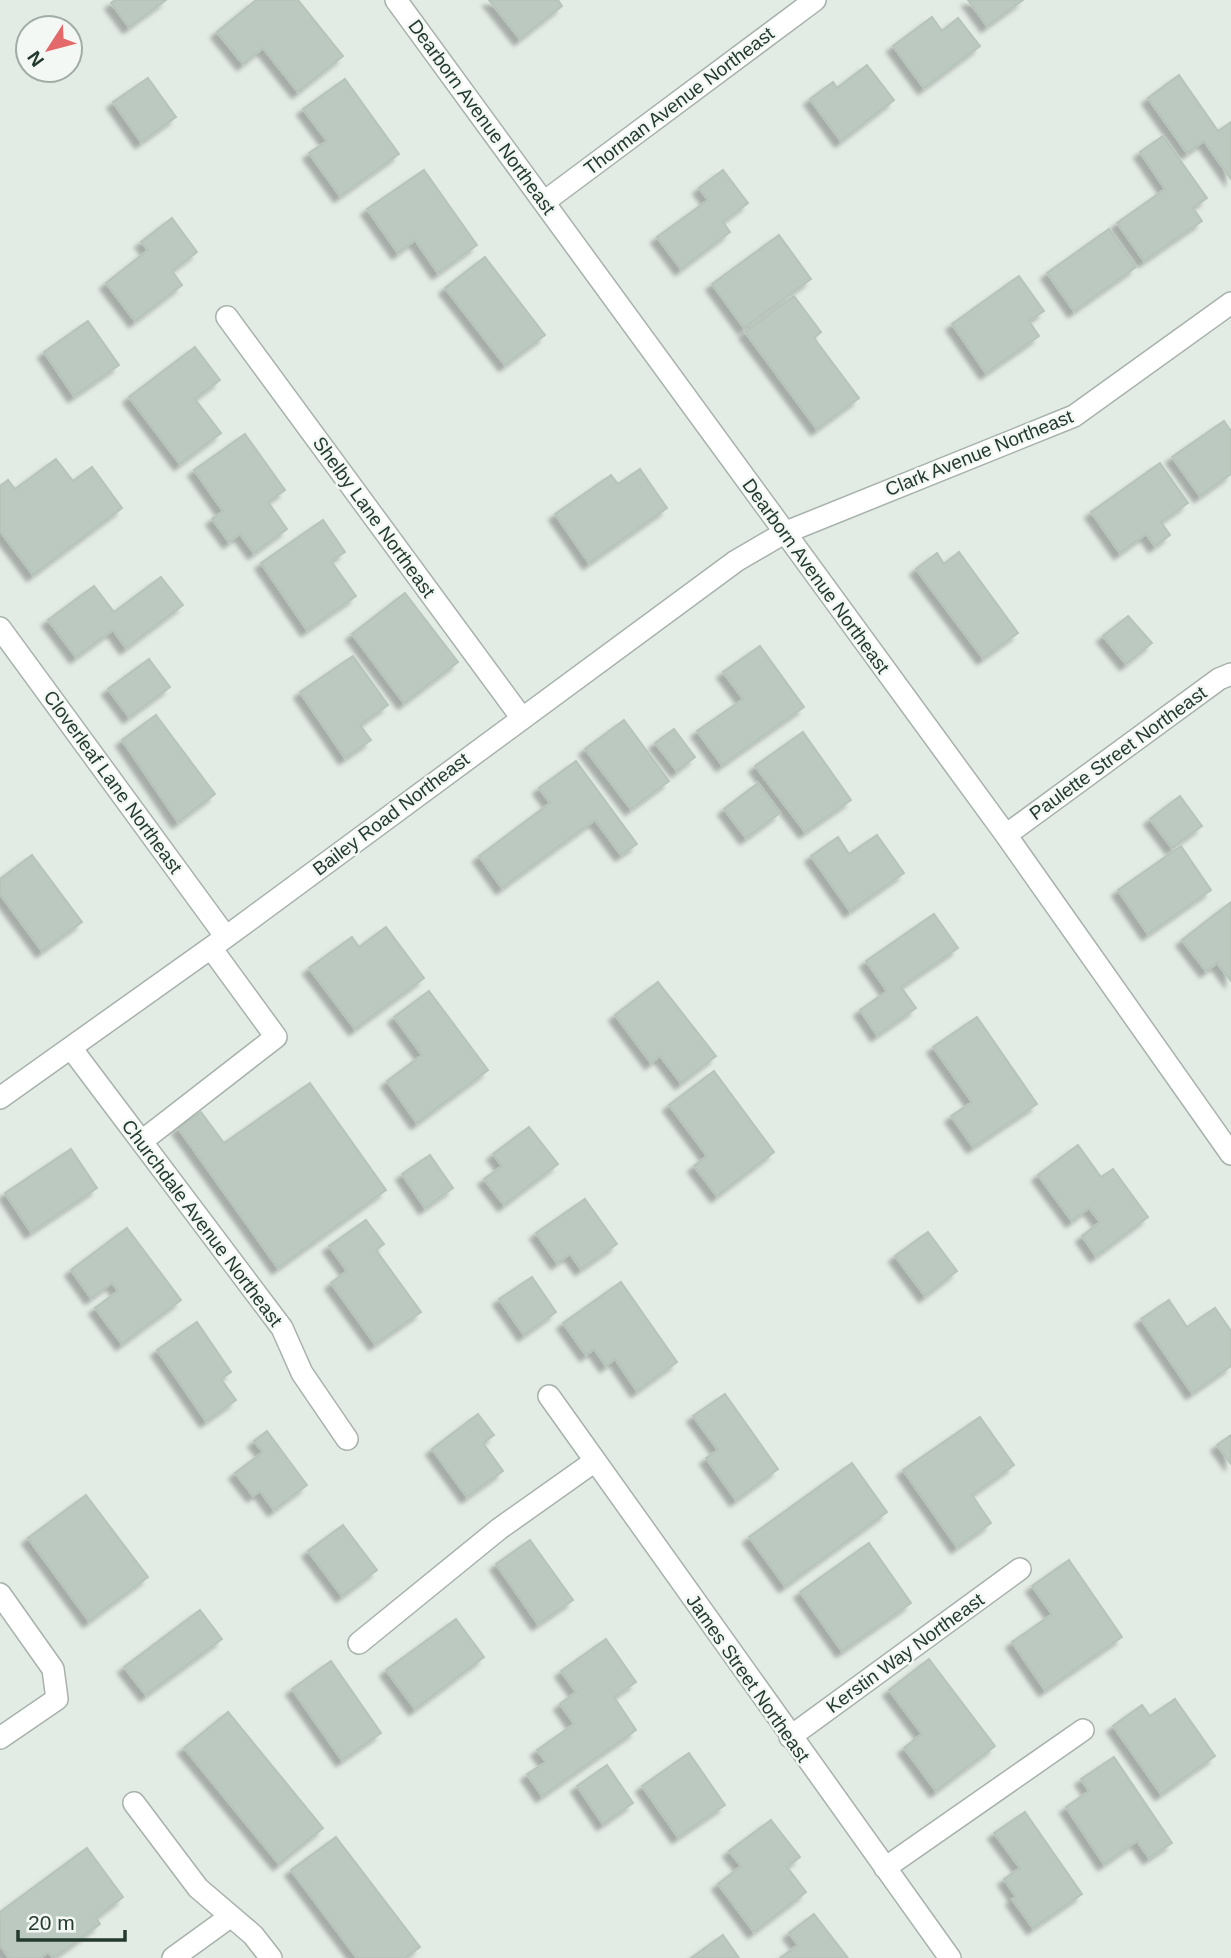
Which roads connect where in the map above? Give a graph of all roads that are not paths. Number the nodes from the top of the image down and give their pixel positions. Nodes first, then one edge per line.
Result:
1 (396, 0) edge
2 (815, 0) edge
3 (544, 202) junction
4 (1231, 303) edge
5 (228, 317) dead end
6 (784, 533) junction
7 (0, 628) edge
8 (1231, 674) edge
9 (521, 717) junction
10 (1006, 835) junction
11 (218, 942) junction
12 (71, 1048) junction
13 (0, 1098) edge
14 (142, 1141) junction
15 (1231, 1154) edge
16 (550, 1396) dead end
17 (346, 1439) dead end
18 (595, 1461) junction
19 (1020, 1569) dead end
20 (0, 1594) edge
21 (359, 1643) dead end
22 (1083, 1730) dead end
23 (790, 1737) junction
24 (0, 1738) edge
25 (134, 1803) dead end
26 (885, 1868) junction
27 (231, 1916) junction
28 (173, 1958) edge
29 (271, 1958) edge
30 (950, 1958) edge

1 - 3 street, Dearborn Avenue Northeast
2 - 3 street, Thorman Avenue Northeast
3 - 6 street, Dearborn Avenue Northeast
4 - 6 street, Clark Avenue Northeast
5 - 9 street, Shelby Lane Northeast
6 - 9 street, Bailey Road Northeast
6 - 10 street, Dearborn Avenue Northeast
7 - 11 street, Cloverleaf Lane Northeast
8 - 10 street, Paulette Street Northeast
9 - 11 street, Bailey Road Northeast
10 - 15 street, Dearborn Avenue Northeast
11 - 12 street, Bailey Road Northeast
11 - 14 street, Cloverleaf Lane Northeast
12 - 13 street, Bailey Road Northeast
12 - 14 street, Churchdale Avenue Northeast
14 - 17 street, Churchdale Avenue Northeast
16 - 18 street, James Street Northeast
18 - 21 street
18 - 23 street, James Street Northeast
19 - 23 street, Kerstin Way Northeast
20 - 24 street
22 - 26 street
23 - 26 street, James Street Northeast
25 - 27 street
26 - 30 street, James Street Northeast
27 - 28 street
27 - 29 street

